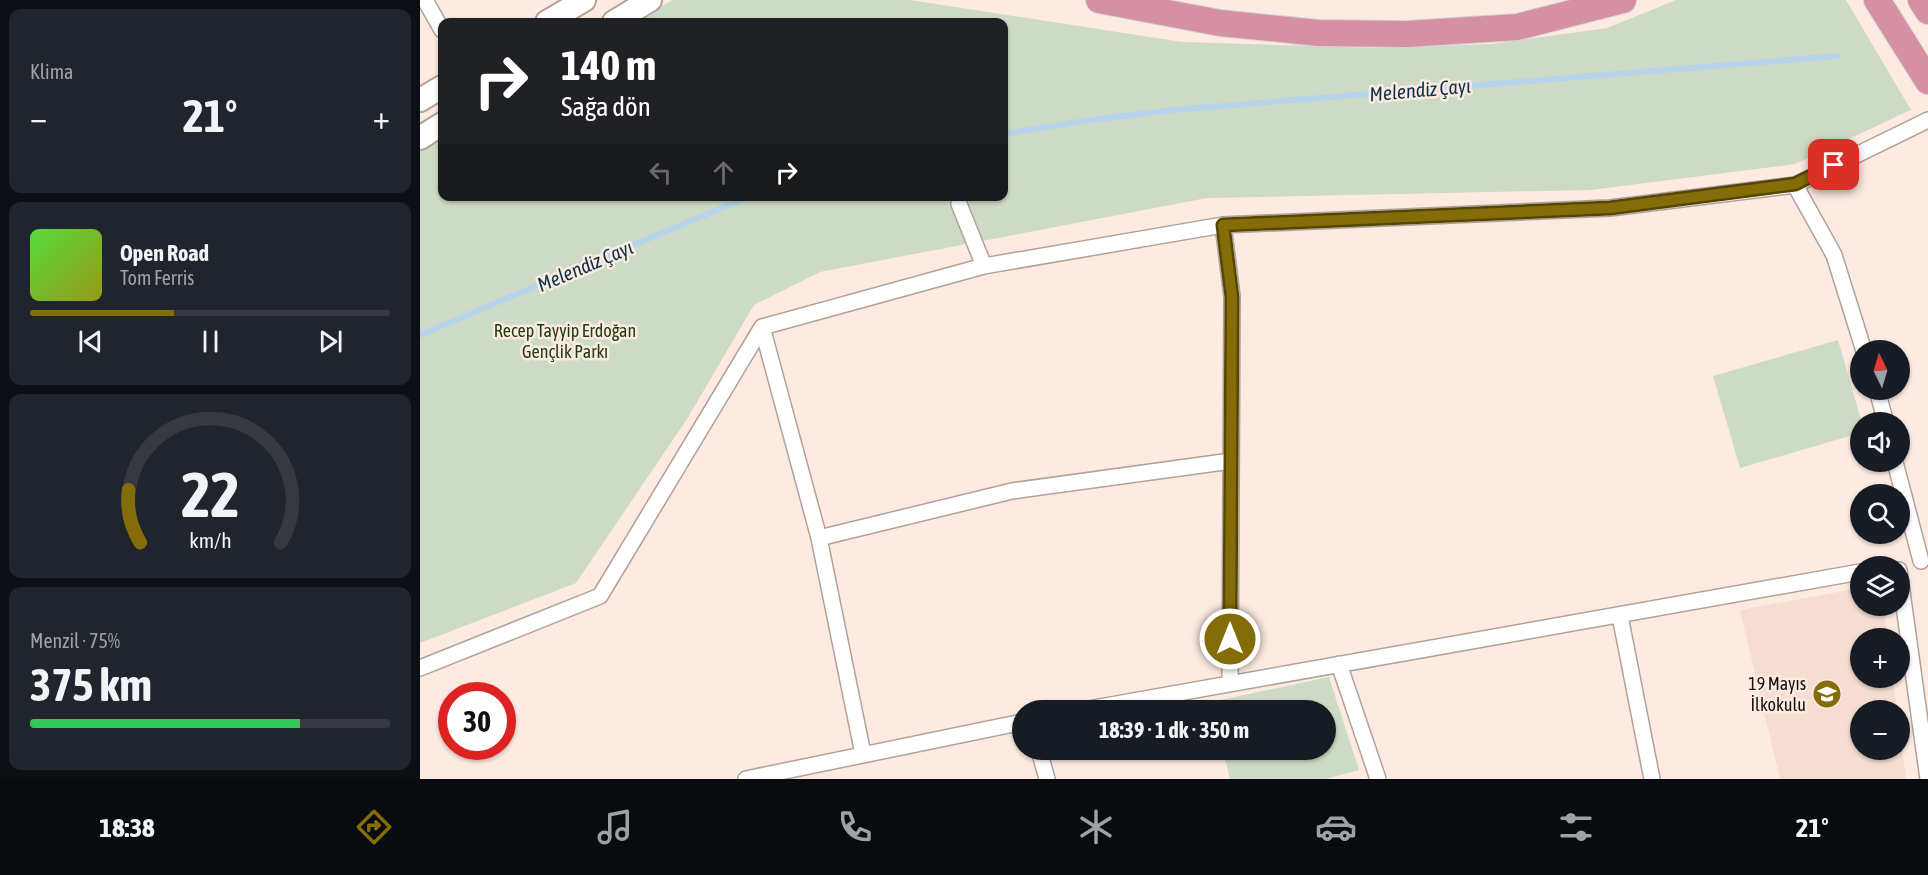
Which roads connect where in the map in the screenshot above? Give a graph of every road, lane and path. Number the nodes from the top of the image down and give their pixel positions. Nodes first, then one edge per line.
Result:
1 (425, 0) edge
2 (650, 0) edge
3 (1099, 0) edge
4 (1623, 0) edge
5 (1877, 0) edge
6 (1921, 0) edge
7 (571, 3) edge
8 (1928, 11) edge
9 (552, 18) edge
10 (621, 18) edge
11 (438, 23) edge
12 (1928, 81) edge
13 (438, 89) edge
14 (420, 100) edge
15 (1928, 120) edge
16 (438, 127) edge
17 (420, 138) edge
18 (1795, 184) junction
19 (959, 204) dead end
20 (1223, 225) junction
21 (984, 266) junction
22 (762, 327) junction
23 (1861, 340) edge
24 (1231, 462) junction
25 (1899, 472) edge
26 (819, 538) junction
27 (1924, 561) edge
28 (1850, 574) edge
29 (1620, 616) junction
30 (1903, 616) edge
31 (1339, 664) junction
32 (420, 668) edge
33 (1230, 684) junction
34 (1139, 700) edge
35 (1012, 724) edge
36 (863, 754) junction
37 (1042, 760) edge
38 (1374, 778) edge
39 (746, 779) edge
40 (1047, 779) edge
41 (1652, 779) edge
42 (1928, 779) edge

1 - 11 street
2 - 10 main road
3 - 4 highway
5 - 12 highway
6 - 8 highway
7 - 9 main road
13 - 14 main road
15 - 18 street
16 - 17 main road
18 - 20 street
18 - 23 street
19 - 21 street
20 - 21 street
20 - 24 street
21 - 22 street
22 - 26 street
22 - 32 street
24 - 26 street
24 - 33 street
25 - 27 street
26 - 36 street
28 - 29 street
29 - 31 street
29 - 41 street
30 - 42 street
31 - 33 street
31 - 38 street
33 - 34 street
35 - 36 street
36 - 39 street
37 - 40 street

